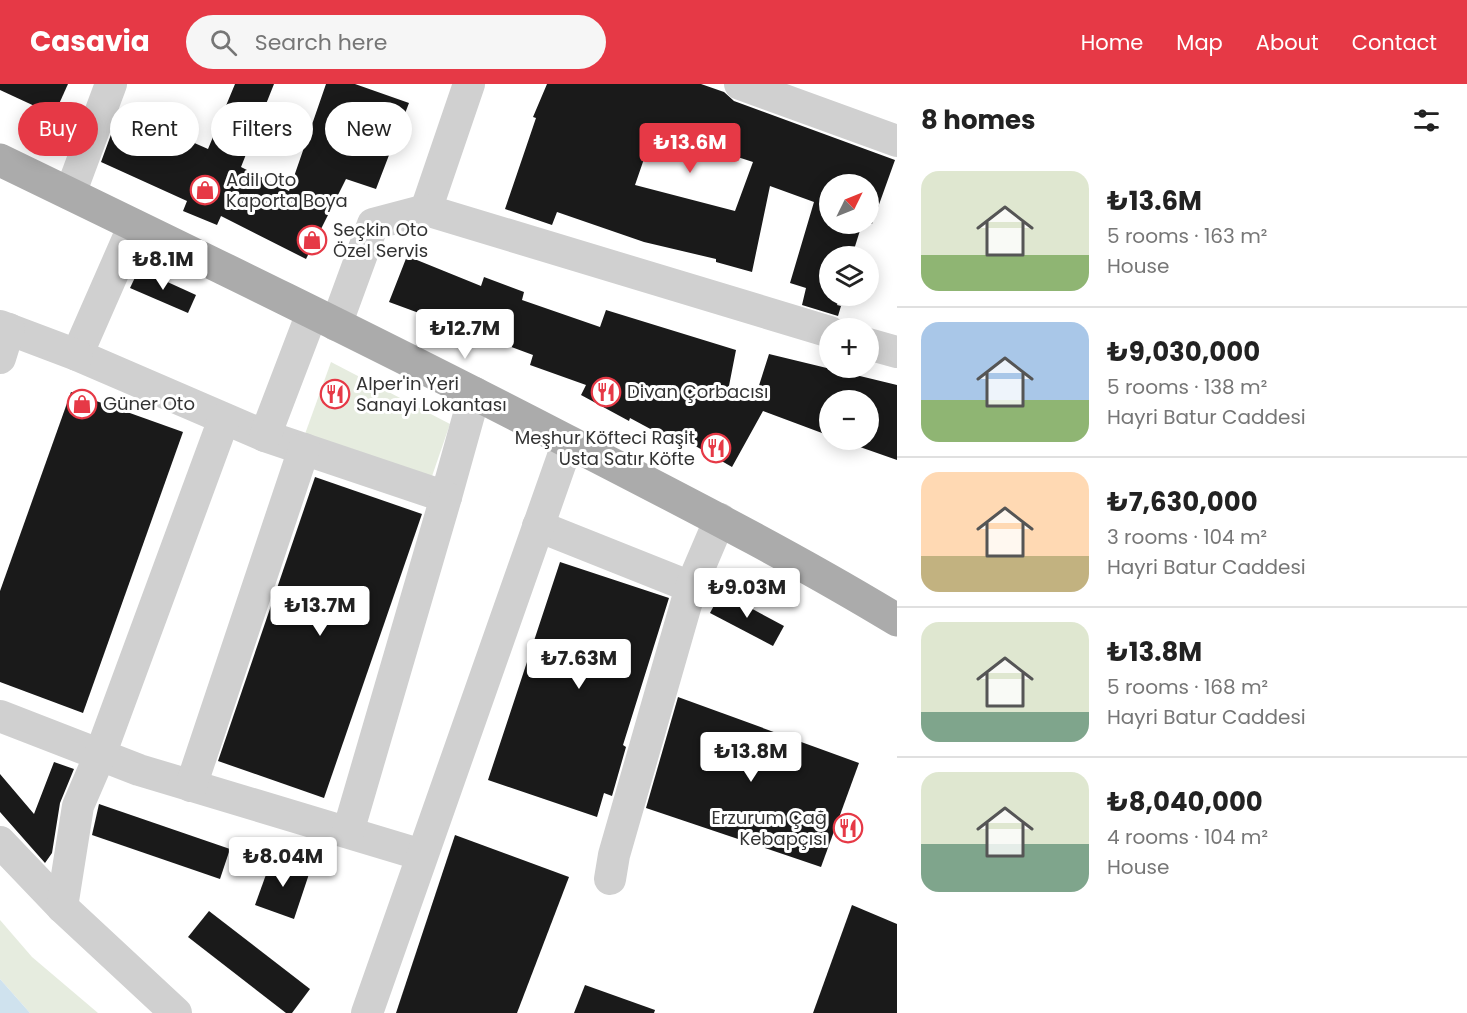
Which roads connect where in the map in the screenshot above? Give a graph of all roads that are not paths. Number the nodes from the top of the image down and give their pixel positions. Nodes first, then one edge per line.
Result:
1 (111, 84) edge
2 (469, 84) edge
3 (740, 84) edge
4 (897, 141) edge
5 (0, 160) edge
6 (70, 194) junction
7 (426, 210) junction
8 (134, 225) junction
9 (324, 319) junction
10 (819, 329) edge
11 (3, 338) edge
12 (879, 347) edge
13 (897, 352) edge
14 (76, 355) junction
15 (475, 393) junction
16 (224, 419) junction
17 (265, 436) junction
18 (568, 442) junction
19 (304, 449) junction
20 (446, 497) junction
21 (720, 519) junction
22 (538, 526) junction
23 (691, 587) junction
24 (897, 620) edge
25 (0, 716) edge
26 (100, 755) junction
27 (191, 786) junction
28 (348, 832) junction
29 (0, 842) edge
30 (422, 855) junction
31 (610, 879) dead end
32 (62, 907) junction
33 (176, 1013) edge
34 (367, 1013) edge

1 - 6 street
2 - 7 street
3 - 4 street
5 - 6 main road
6 - 8 main road
7 - 9 street
7 - 10 street
8 - 9 main road
8 - 14 street
9 - 15 main road
9 - 17 street
11 - 14 street
12 - 13 street
14 - 16 street
15 - 18 main road
15 - 20 street
16 - 17 street
16 - 26 street
17 - 19 street
18 - 21 main road
18 - 22 street
19 - 20 street
19 - 27 street
20 - 28 street
21 - 23 street
21 - 24 main road
22 - 23 street
22 - 30 street
23 - 31 street
25 - 26 street
26 - 27 street
26 - 32 street
27 - 28 street
28 - 30 street
29 - 32 street
30 - 34 street
32 - 33 street

